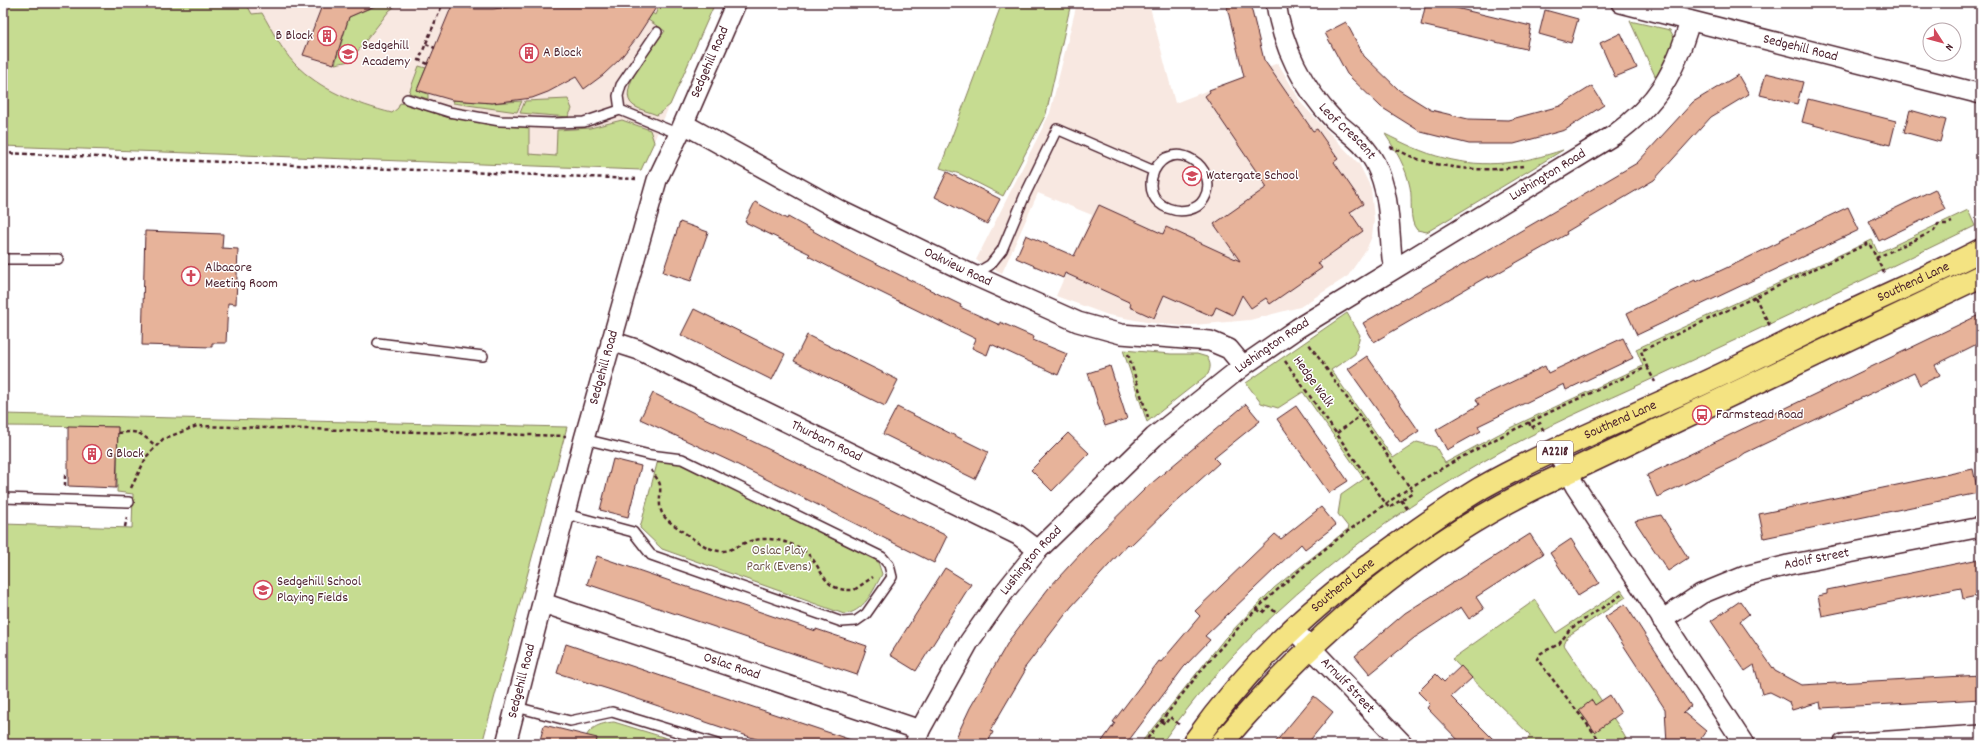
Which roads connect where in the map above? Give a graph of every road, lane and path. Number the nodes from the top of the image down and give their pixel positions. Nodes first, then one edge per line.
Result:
1 (443, 3) edge
2 (736, 3) edge
3 (1276, 3) edge
4 (1621, 3) edge
5 (1669, 9) edge
6 (1690, 21) junction
7 (657, 32) dead end
8 (426, 44) junction
9 (435, 48) dead end
10 (428, 64) dead end
11 (1981, 94) edge
12 (407, 99) dead end
13 (620, 110) junction
14 (681, 129) junction
15 (1357, 138) junction
16 (3, 153) edge
17 (1527, 166) dead end
18 (1154, 171) junction
19 (657, 180) junction
20 (1952, 222) dead end
21 (1981, 250) edge
22 (3, 259) edge
23 (58, 259) dead end
24 (1396, 266) junction
25 (973, 275) junction
26 (1885, 275) dead end
27 (1981, 276) edge
28 (1755, 297) dead end
29 (1826, 323) junction
30 (1771, 329) dead end
31 (1121, 334) junction
32 (611, 341) junction
33 (378, 343) dead end
34 (1308, 343) dead end
35 (1273, 344) junction
36 (1837, 344) junction
37 (483, 356) dead end
38 (1243, 366) junction
39 (1647, 367) dead end
40 (1656, 384) dead end
41 (1360, 416) junction
42 (1529, 422) dead end
43 (118, 432) dead end
44 (1337, 433) junction
45 (1154, 437) junction
46 (584, 439) junction
47 (1552, 444) junction
48 (156, 446) junction
49 (650, 455) junction
50 (1569, 473) junction
51 (3, 498) edge
52 (1401, 500) junction
53 (129, 502) junction
54 (1409, 512) dead end
55 (566, 514) junction
56 (1981, 526) edge
57 (125, 528) dead end
58 (1038, 550) junction
59 (890, 565) junction
60 (1639, 584) junction
61 (543, 603) junction
62 (1258, 609) dead end
63 (1662, 620) junction
64 (1286, 623) junction
65 (1309, 647) junction
66 (516, 707) junction
67 (1161, 721) dead end
68 (1187, 735) edge
69 (1981, 735) edge
70 (918, 737) edge
71 (506, 744) edge
72 (716, 744) edge
73 (1221, 744) edge
74 (1403, 744) edge
75 (1600, 744) edge
76 (1744, 744) edge
77 (1843, 744) edge

1 - 8 path
2 - 14 street, Sedgehill Road
3 - 15 street, Leof Crescent
4 - 5 street, Sedgehill Road
5 - 6 street, Sedgehill Road
6 - 11 street, Sedgehill Road
6 - 24 street, Lushington Road
7 - 13 lane
8 - 9 path
8 - 10 path
12 - 13 lane
13 - 14 lane
14 - 19 street, Sedgehill Road
14 - 25 street, Oakview Road
15 - 17 path
15 - 24 street, Leof Crescent
16 - 19 path
18 - 18 lane
18 - 25 lane
19 - 32 street, Sedgehill Road
20 - 26 path
21 - 29 main road, Southend Lane / A2218
22 - 23 lane
24 - 35 street, Lushington Road
25 - 31 street, Oakview Road
27 - 36 main road, Southend Lane / A2218
28 - 30 path
29 - 36 main road
29 - 47 main road, Southend Lane / A2218
31 - 38 street, Oakview Road
31 - 45 path
32 - 46 street, Sedgehill Road
32 - 58 street, Thurbarn Road
33 - 37 lane
34 - 41 path, Hedge Walk
35 - 38 street, Lushington Road
35 - 44 path, Hedge Walk
36 - 50 main road, Southend Lane / A2218
38 - 45 street, Lushington Road
39 - 40 path
41 - 44 path
41 - 52 path, Hedge Walk
42 - 47 path
43 - 48 path
44 - 52 path, Hedge Walk
45 - 58 street, Lushington Road
46 - 48 path
46 - 49 lane
46 - 55 street, Sedgehill Road
47 - 50 street
47 - 64 main road, Southend Lane / A2218
48 - 53 path
49 - 59 lane
49 - 59 path
50 - 60 street
50 - 65 main road, Southend Lane / A2218
51 - 53 lane
52 - 54 path
53 - 57 path
55 - 59 lane
55 - 61 street, Sedgehill Road
56 - 63 street, Adolf Street
58 - 70 street, Lushington Road
60 - 63 street
60 - 75 path
61 - 66 street, Sedgehill Road
61 - 70 street, Oslac Road
62 - 64 path
63 - 76 street
64 - 65 street, Arnulf Street
64 - 68 main road, Southend Lane / A2218
65 - 73 main road, Southend Lane / A2218
65 - 74 street, Arnulf Street
66 - 71 street, Sedgehill Road
66 - 72 lane
67 - 68 path
69 - 77 street

